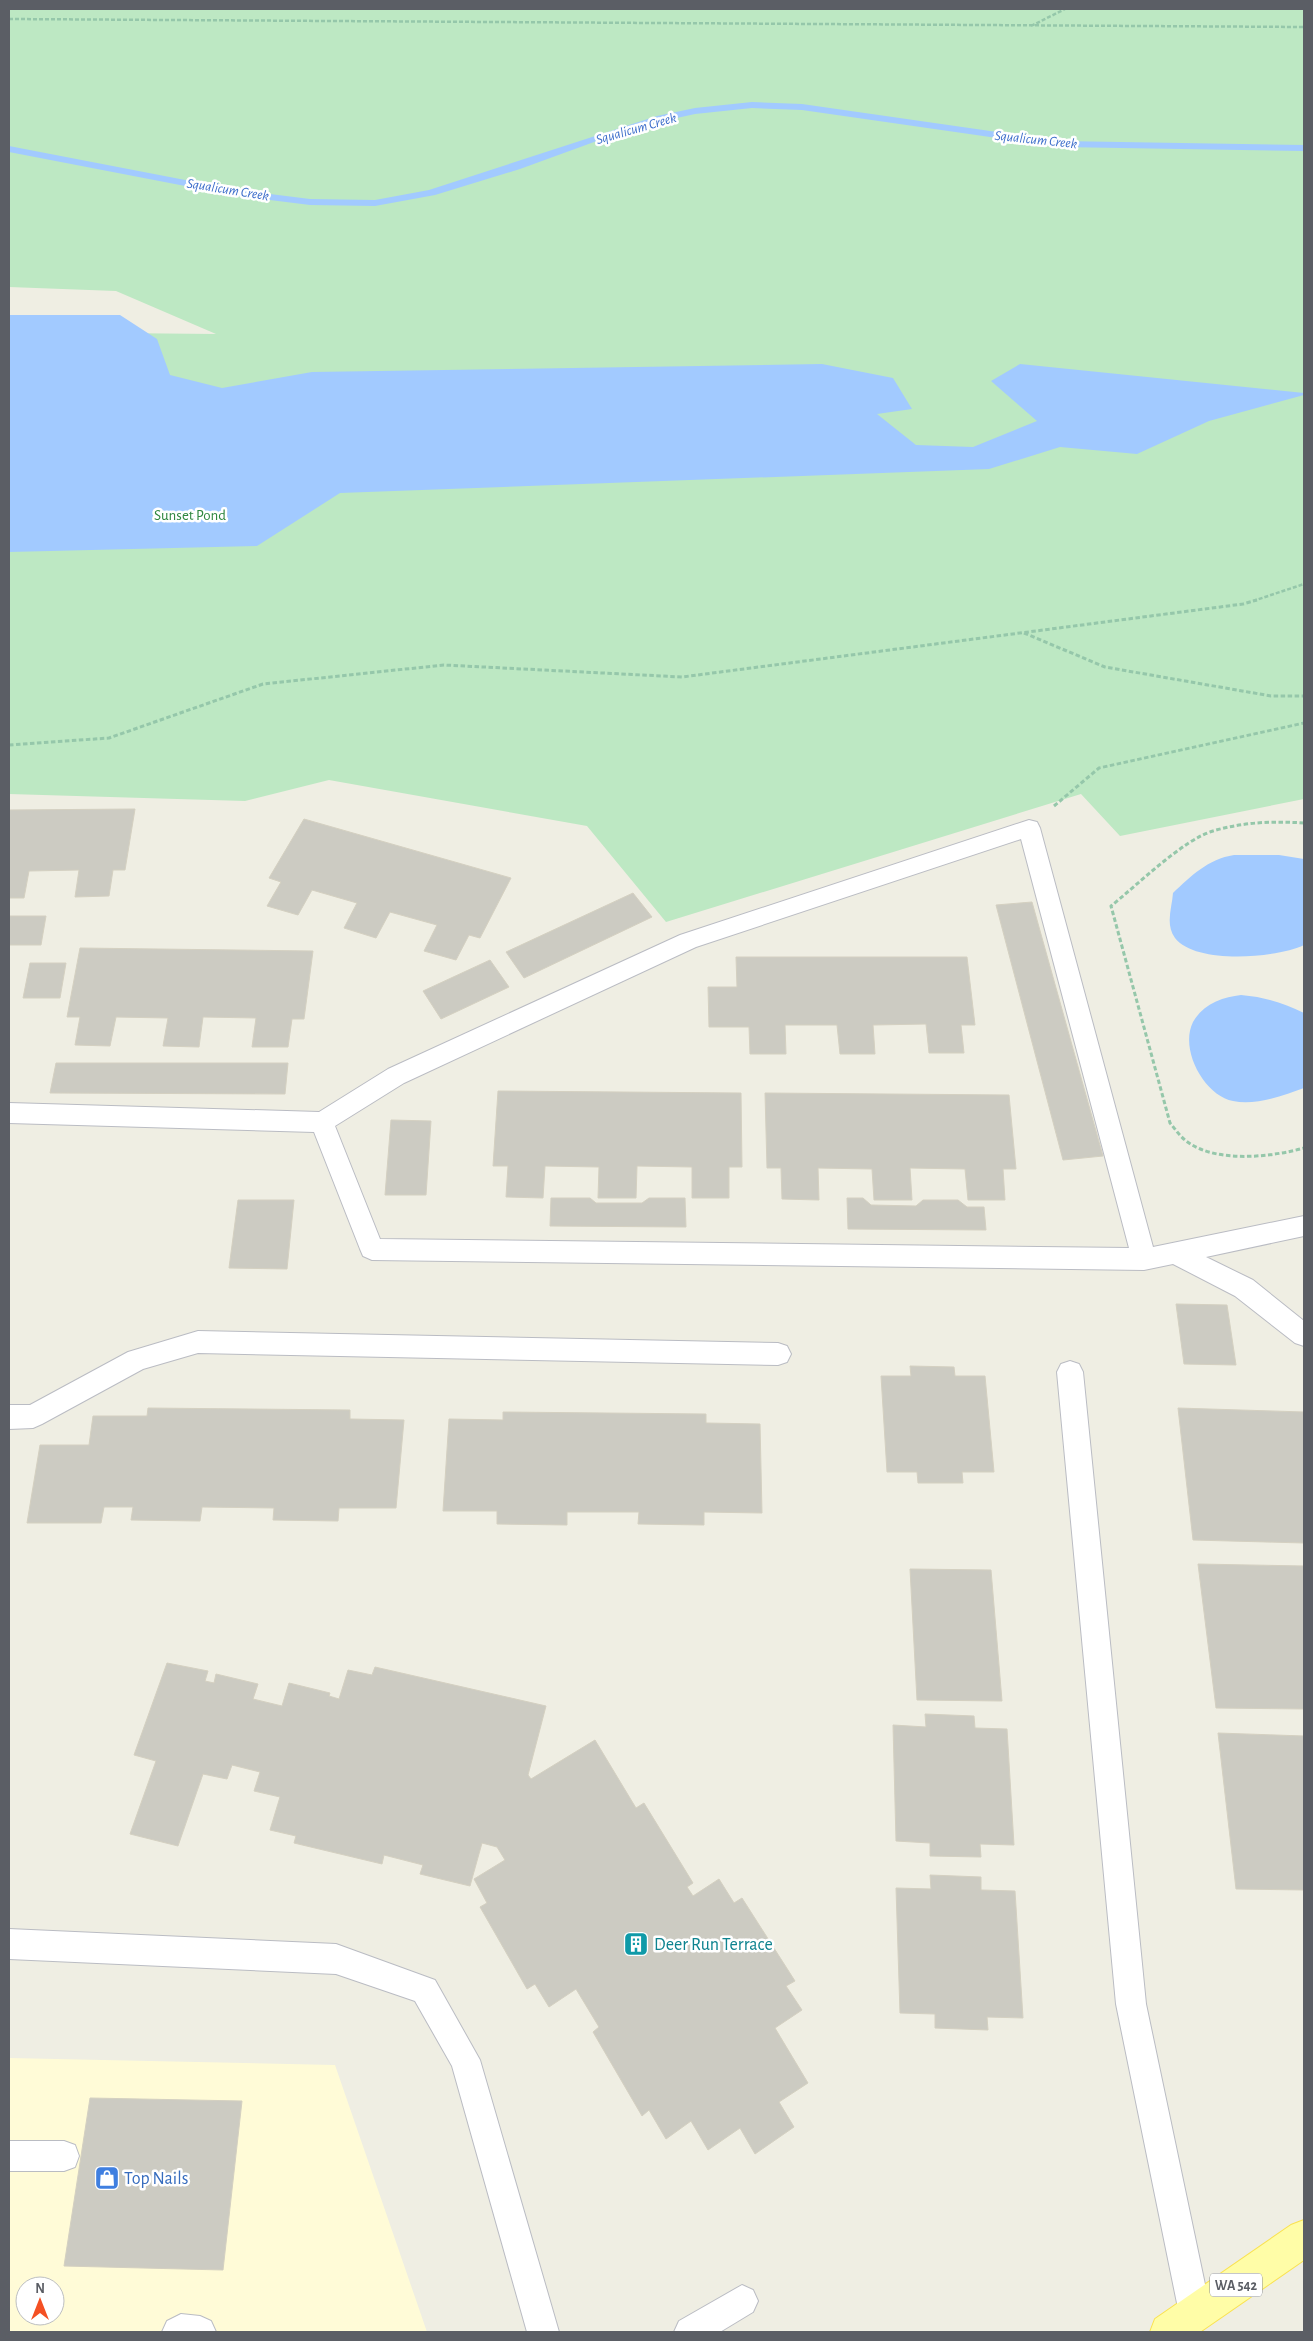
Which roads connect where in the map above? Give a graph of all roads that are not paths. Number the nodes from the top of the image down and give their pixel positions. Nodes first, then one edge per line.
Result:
1 (9, 1113) edge
2 (322, 1122) junction
3 (1304, 1226) edge
4 (1173, 1252) junction
5 (1144, 1259) junction
6 (1304, 1335) edge
7 (778, 1354) dead end
8 (1070, 1372) dead end
9 (9, 1417) edge
10 (9, 1944) edge
11 (9, 2156) edge
12 (64, 2156) dead end
13 (1304, 2238) edge
14 (742, 2301) dead end
15 (1182, 2323) edge
16 (178, 2332) edge
17 (200, 2332) edge
18 (543, 2332) edge
19 (690, 2332) edge

1 - 2 lane
2 - 5 lane
2 - 5 lane
3 - 4 lane
4 - 5 lane
4 - 6 lane
7 - 9 lane
8 - 15 lane
10 - 18 lane
11 - 12 lane
13 - 15 main road, WA 542
14 - 19 lane
16 - 17 lane

